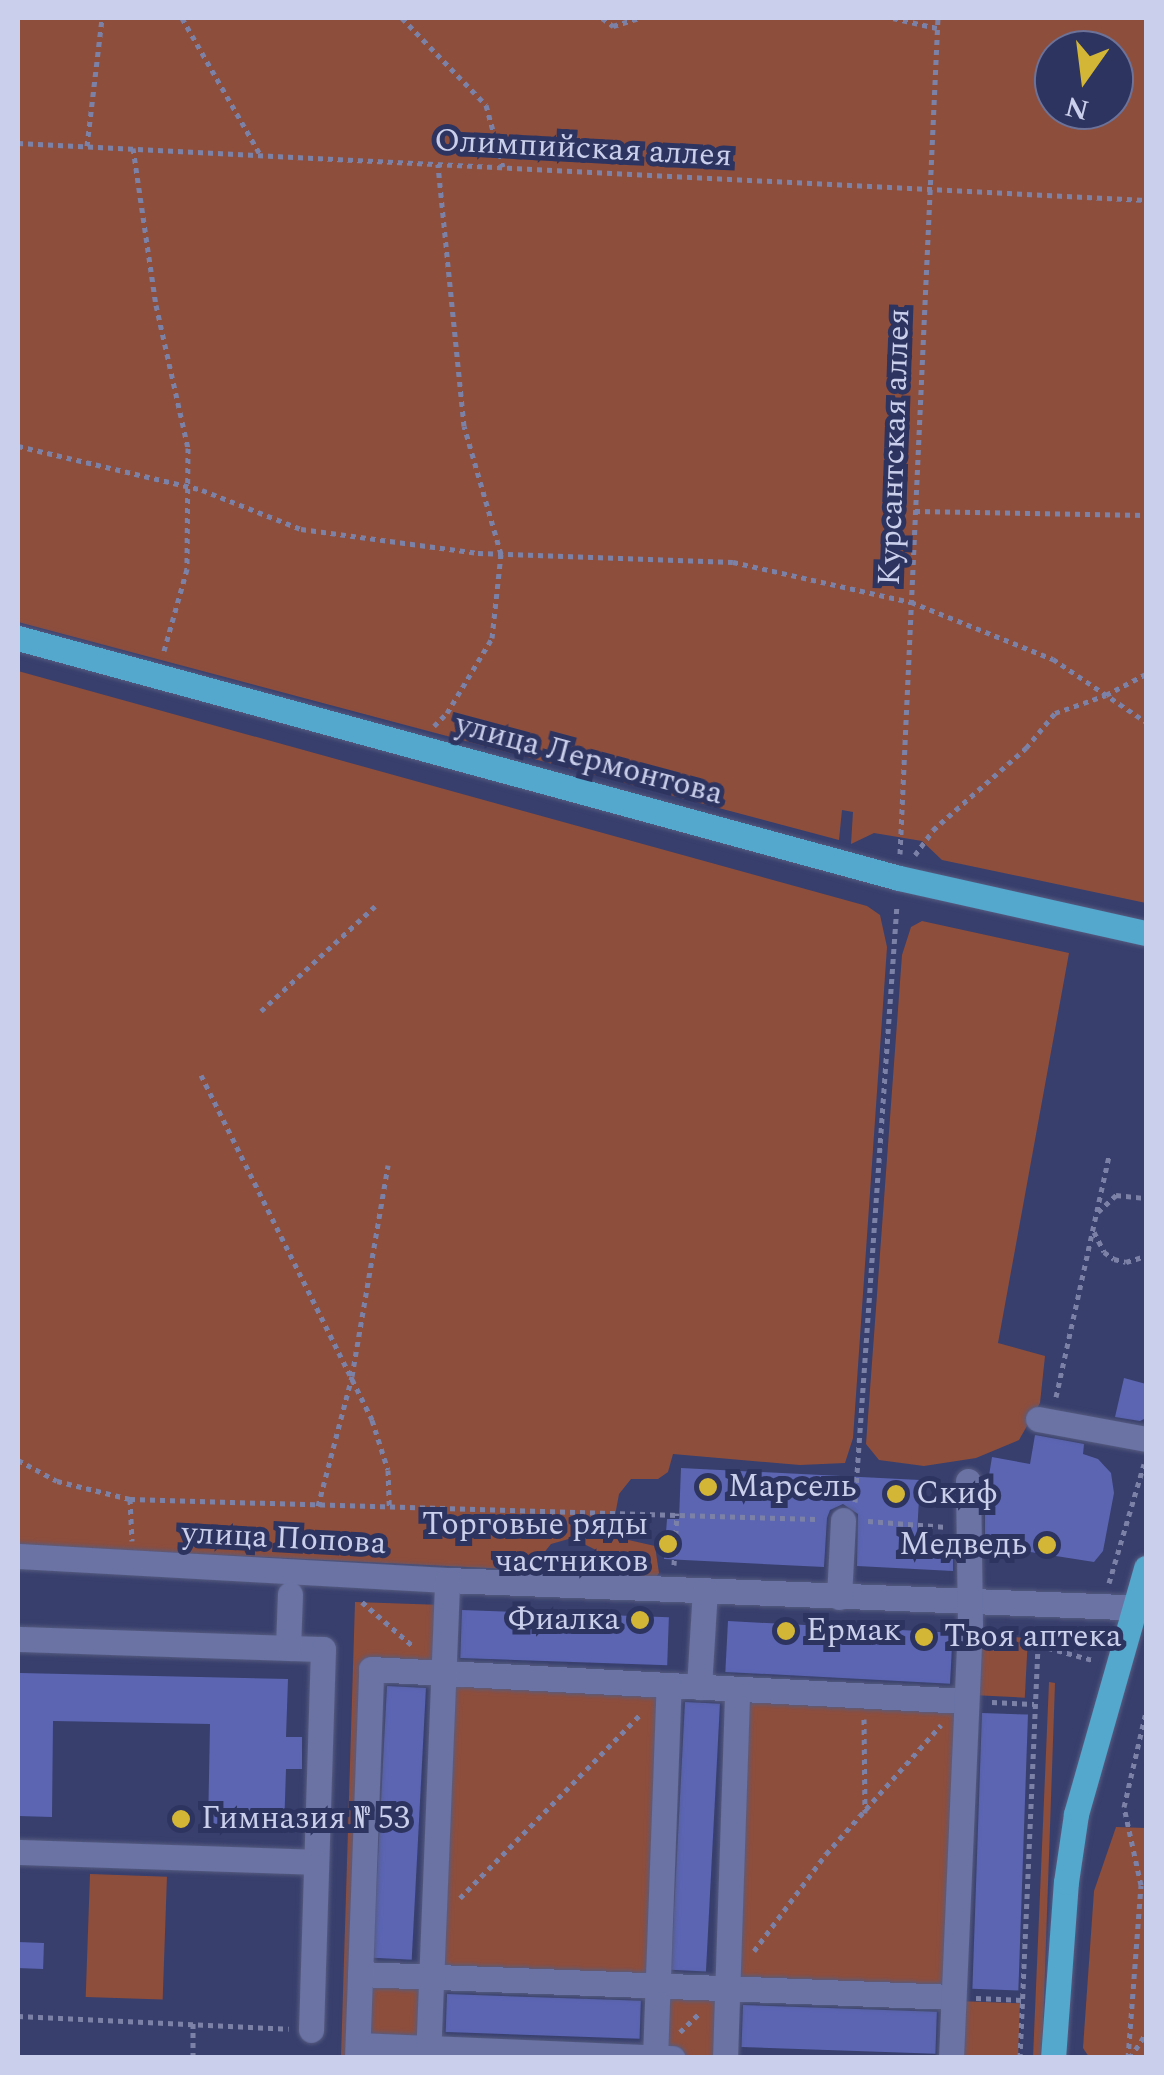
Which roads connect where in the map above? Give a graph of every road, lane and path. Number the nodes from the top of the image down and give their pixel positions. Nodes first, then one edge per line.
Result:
1 (102, 18) edge
2 (182, 18) edge
3 (402, 18) edge
4 (602, 18) edge
5 (640, 18) edge
6 (893, 18) edge
7 (938, 18) edge
8 (938, 28) junction
9 (18, 143) edge
10 (87, 146) junction
11 (133, 148) junction
12 (260, 155) junction
13 (438, 164) junction
14 (503, 167) junction
15 (929, 188) junction
16 (1146, 200) edge
17 (18, 446) edge
18 (187, 487) junction
19 (915, 511) junction
20 (1146, 515) edge
21 (501, 554) junction
22 (911, 602) junction
23 (18, 638) edge
24 (161, 664) dead end
25 (1146, 674) edge
26 (1106, 695) junction
27 (1146, 722) edge
28 (415, 746) junction
29 (900, 878) junction
30 (374, 906) dead end
31 (1146, 933) edge
32 (262, 1010) dead end
33 (201, 1075) dead end
34 (1109, 1155) dead end
35 (388, 1165) dead end
36 (1146, 1198) edge
37 (1095, 1219) junction
38 (1146, 1256) edge
39 (352, 1376) junction
40 (1044, 1420) joint
41 (1146, 1439) edge
42 (1146, 1456) edge
43 (18, 1460) edge
44 (968, 1480) dead end
45 (130, 1499) junction
46 (318, 1506) junction
47 (389, 1508) junction
48 (664, 1514) dead end
49 (677, 1514) dead end
50 (849, 1520) joint
51 (18, 1556) edge
52 (130, 1562) junction
53 (674, 1568) dead end
54 (1146, 1568) edge
55 (447, 1580) junction
56 (1100, 1589) dead end
57 (705, 1590) junction
58 (290, 1594) dead end
59 (839, 1597) junction
60 (359, 1599) dead end
61 (970, 1604) junction
62 (1140, 1608) edge
63 (18, 1639) edge
64 (1038, 1644) dead end
65 (288, 1648) junction
66 (443, 1672) junction
67 (669, 1685) junction
68 (700, 1687) junction
69 (737, 1690) junction
70 (864, 1696) junction
71 (966, 1701) junction
72 (1034, 1704) junction
73 (1146, 1712) edge
74 (865, 1813) junction
75 (18, 1852) edge
76 (316, 1862) junction
77 (433, 1925) junction
78 (360, 1974) junction
79 (432, 1977) junction
80 (657, 1986) junction
81 (727, 1988) junction
82 (953, 1997) junction
83 (1023, 2000) junction
84 (18, 2016) edge
85 (193, 2022) junction
86 (311, 2030) joint
87 (1146, 2033) edge
88 (358, 2051) edge
89 (429, 2053) edge
90 (654, 2057) edge
91 (193, 2058) edge
92 (672, 2058) edge
93 (725, 2058) edge
94 (950, 2058) edge
95 (1020, 2058) edge
96 (1054, 2058) edge
97 (1129, 2058) edge

1 - 10 path
2 - 12 path
3 - 14 path
4 - 5 path
6 - 8 path
7 - 8 path, Курсантская аллея
8 - 15 path, Курсантская аллея
9 - 10 path, Олимпийская аллея
10 - 11 path, Олимпийская аллея
11 - 12 path, Олимпийская аллея
11 - 18 path
12 - 13 path, Олимпийская аллея
13 - 14 path, Олимпийская аллея
13 - 21 path
14 - 15 path, Олимпийская аллея
15 - 16 path, Олимпийская аллея
15 - 19 path, Курсантская аллея
17 - 18 path
18 - 21 path
18 - 24 path
19 - 20 path
19 - 22 path, Курсантская аллея
21 - 22 path
21 - 28 path
22 - 26 path
22 - 29 path, Курсантская аллея
23 - 28 main road, улица Лермонтова
25 - 26 path
26 - 27 path
26 - 29 path
28 - 29 main road, улица Лермонтова
29 - 31 main road, улица Лермонтова
29 - 50 path, Курсантская аллея
30 - 32 path
33 - 39 path
34 - 37 path
35 - 39 path
36 - 37 path
37 - 38 path
37 - 40 path
39 - 46 path
39 - 47 path
40 - 41 street
42 - 56 path
43 - 45 path
44 - 61 street
45 - 46 path
45 - 52 path
46 - 47 path
47 - 48 path
49 - 53 path
50 - 59 street
51 - 52 street, улица Попова
52 - 55 street, улица Попова
54 - 62 main road
55 - 57 street, улица Попова
55 - 66 street
57 - 59 street, улица Попова
57 - 68 street
58 - 65 street
59 - 61 street, улица Попова
60 - 66 path
61 - 62 street, улица Попова
61 - 71 street
62 - 96 main road
63 - 65 street
64 - 72 path
65 - 76 street
66 - 67 street
66 - 77 street
66 - 78 street
67 - 68 street
67 - 77 path
67 - 80 street
68 - 69 street
69 - 70 street
69 - 81 street
70 - 71 street
70 - 74 path
71 - 72 path
71 - 74 path
71 - 82 street
72 - 83 path
73 - 97 path
74 - 81 path
75 - 76 street
76 - 86 street
77 - 79 street
78 - 79 street
78 - 88 street
79 - 80 street
79 - 89 street
80 - 81 street
80 - 90 street
81 - 82 street
81 - 90 path
81 - 93 street
82 - 83 path
82 - 94 street
83 - 95 path
84 - 85 path
85 - 86 path
85 - 91 path
87 - 97 path
88 - 89 street
89 - 90 street
90 - 92 street

